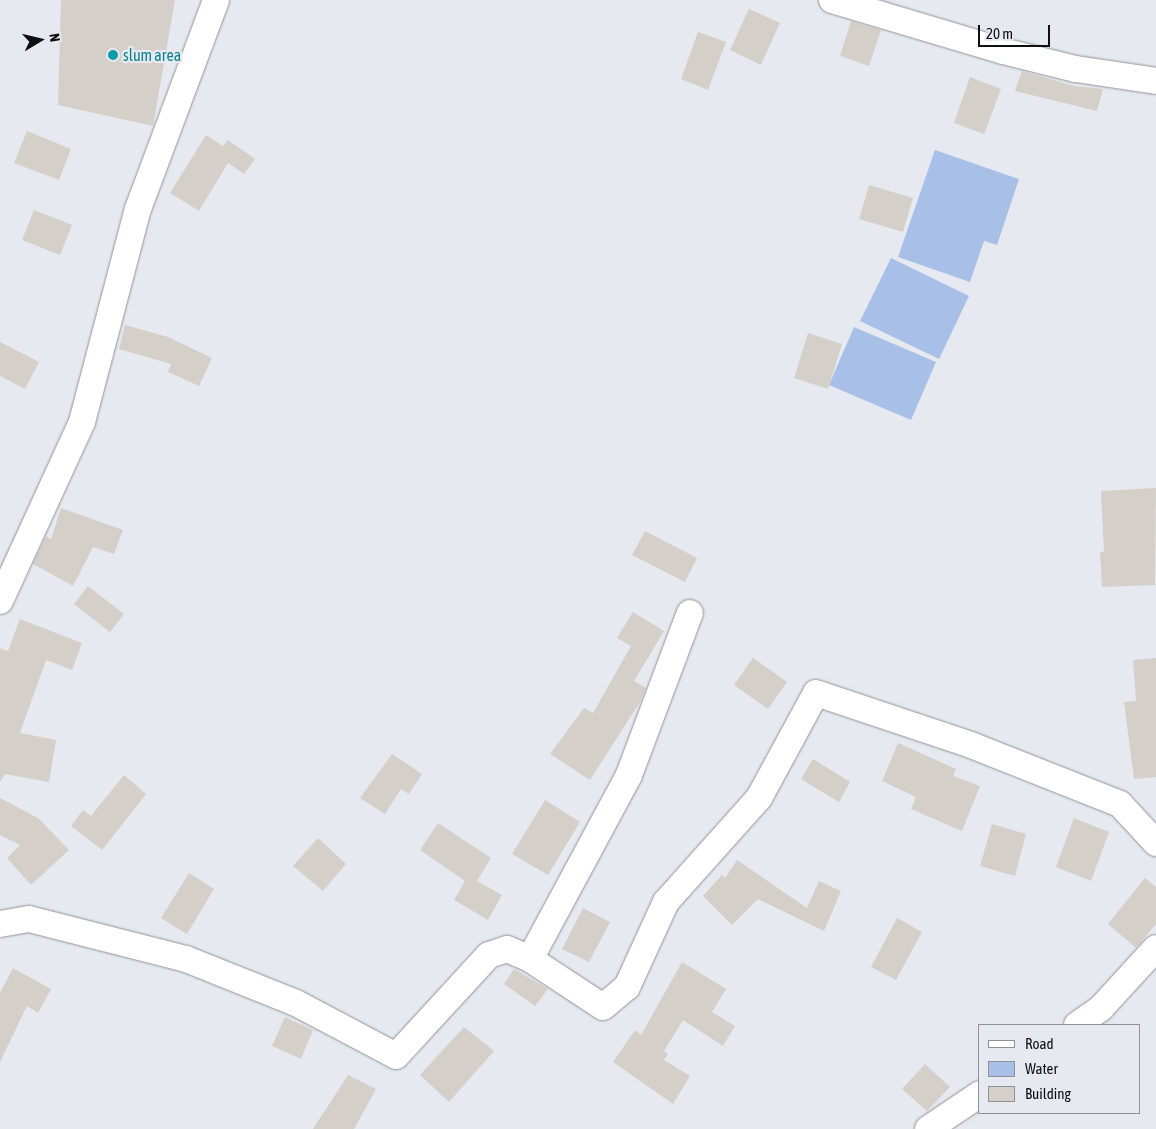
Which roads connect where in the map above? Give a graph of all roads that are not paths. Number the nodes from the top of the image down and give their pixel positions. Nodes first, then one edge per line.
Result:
1 (216, 0) edge
2 (832, 0) edge
3 (1156, 81) edge
4 (0, 601) edge
5 (690, 613) dead end
6 (1156, 844) edge
7 (0, 924) edge
8 (1156, 948) edge
9 (530, 959) junction
10 (1078, 1024) edge
11 (978, 1095) edge
12 (928, 1129) edge

1 - 4 street
2 - 3 street
5 - 9 street
6 - 9 street
7 - 9 street
8 - 10 street
11 - 12 street

